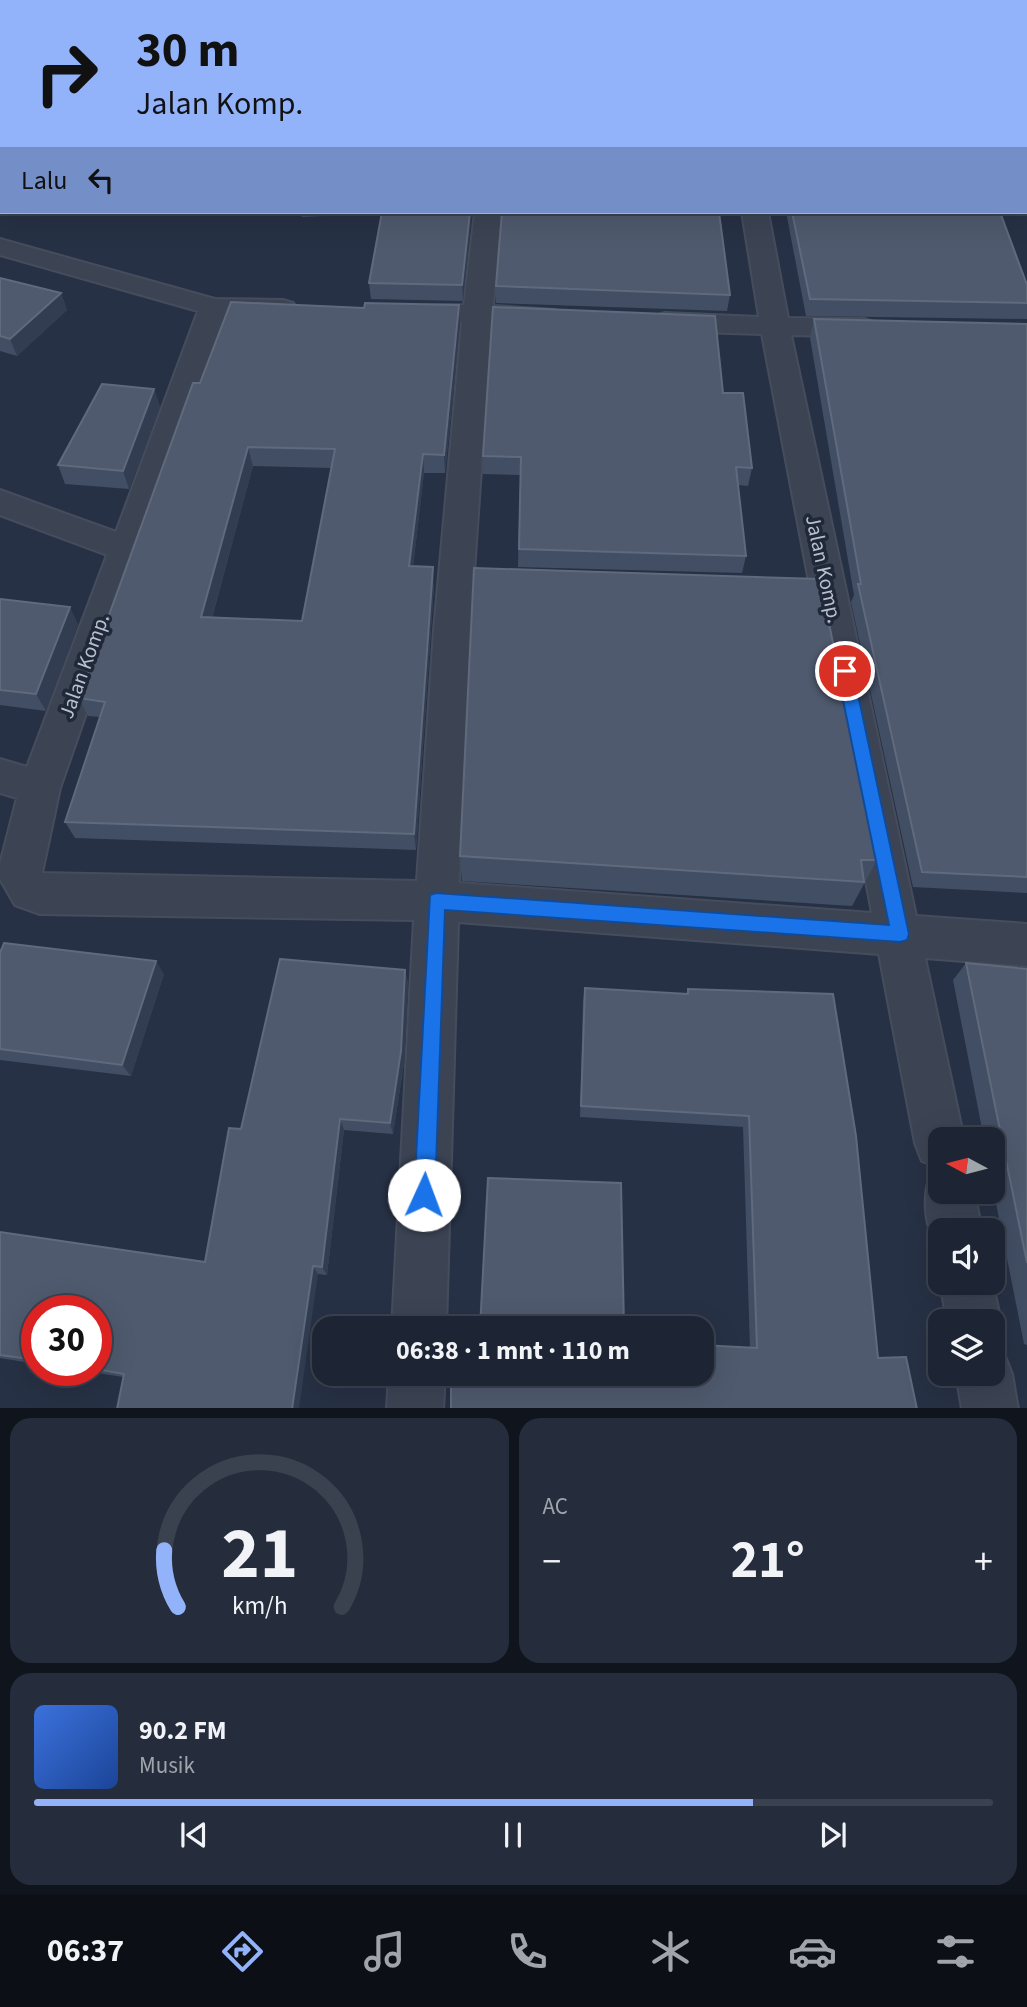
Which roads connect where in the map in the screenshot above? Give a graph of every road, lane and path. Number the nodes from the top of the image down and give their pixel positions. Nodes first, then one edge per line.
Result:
1 (488, 214) edge
2 (755, 214) edge
3 (0, 247) edge
4 (214, 307) junction
5 (311, 309) edge
6 (380, 311) edge
7 (477, 313) junction
8 (572, 317) edge
9 (639, 320) edge
10 (775, 326) junction
11 (894, 328) edge
12 (0, 502) edge
13 (126, 549) junction
14 (20, 782) edge
15 (436, 901) junction
16 (900, 934) junction
17 (1027, 945) edge
18 (937, 1127) edge
19 (419, 1316) edge
20 (416, 1386) edge
21 (986, 1386) edge
22 (415, 1408) edge
23 (990, 1408) edge

1 - 7 street
2 - 10 street, Jalan Komp.
3 - 4 street
4 - 5 street
4 - 13 street, Jalan Komp.
6 - 7 street
7 - 8 street
7 - 15 street
9 - 10 street
10 - 11 street
10 - 16 street, Jalan Komp.
12 - 13 street
13 - 14 street, Jalan Komp.
14 - 15 street, Jalan Komp.
15 - 16 street, Jalan Komp.
15 - 19 street
16 - 17 street, Jalan Komp.
16 - 18 street
20 - 22 street
21 - 23 street

